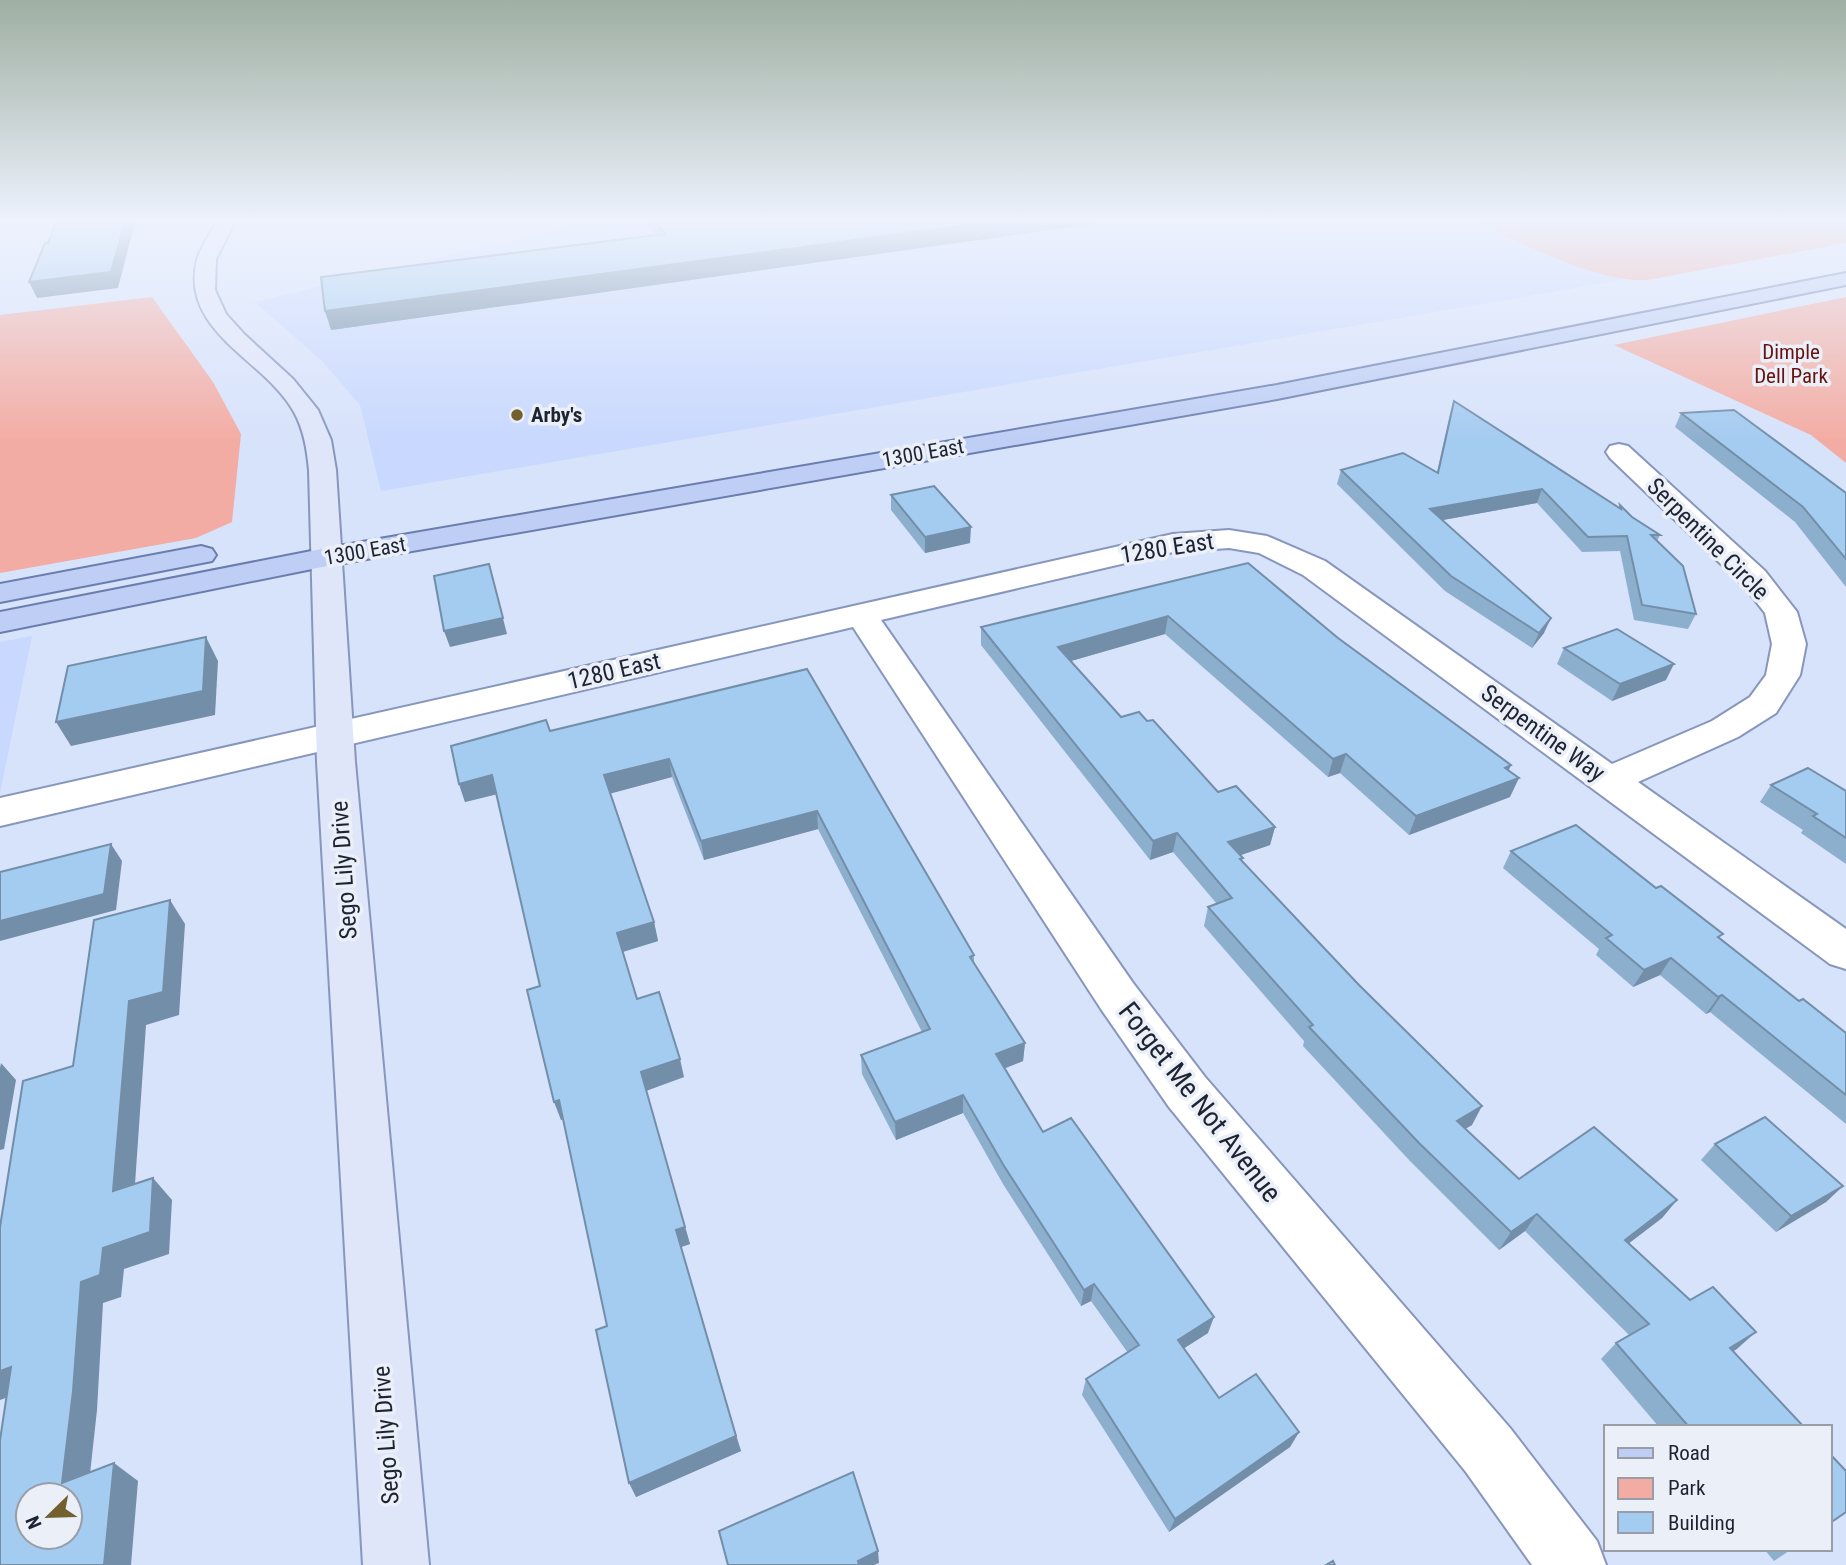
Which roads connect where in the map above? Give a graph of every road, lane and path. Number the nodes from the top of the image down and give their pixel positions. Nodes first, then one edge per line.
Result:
1 (206, 295) edge
2 (1676, 295) edge
3 (1707, 295) edge
4 (1352, 354) dead end
5 (1619, 452) dead end
6 (727, 488) junction
7 (1229, 539) joint
8 (327, 545) junction
9 (0, 593) edge
10 (861, 614) junction
11 (0, 622) edge
12 (335, 734) junction
13 (1608, 780) junction
14 (0, 812) edge
15 (1846, 952) edge
16 (396, 1565) edge
17 (1573, 1565) edge

1 - 8 street, Sego Lily Drive
2 - 4 main road, 1300 East
3 - 6 main road, 1300 East
5 - 13 street, Serpentine Circle
6 - 8 main road, 1300 East
6 - 8 main road, 1300 East
7 - 10 street, 1280 East
7 - 13 street, Serpentine Way
8 - 9 main road, 1300 East
8 - 11 main road, 1300 East
8 - 12 street, Sego Lily Drive
10 - 12 street, 1280 East
10 - 17 street, Forget Me Not Avenue
12 - 14 street, 1280 East
12 - 16 street, Sego Lily Drive
13 - 15 street, Serpentine Way

